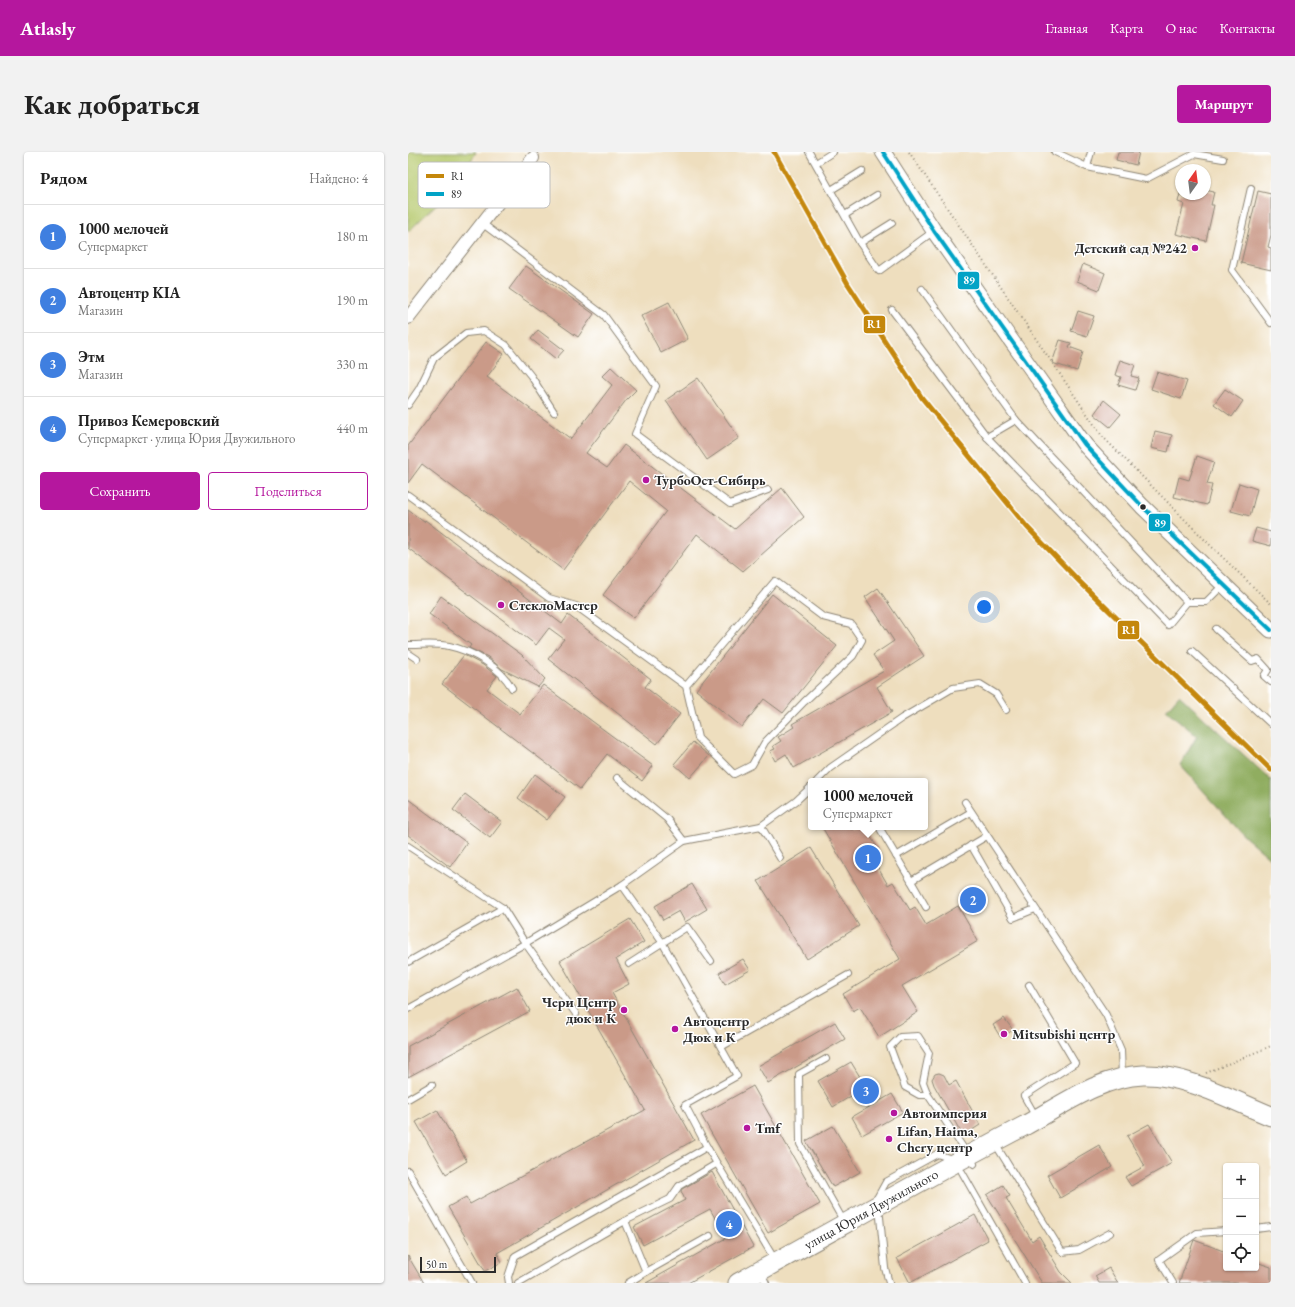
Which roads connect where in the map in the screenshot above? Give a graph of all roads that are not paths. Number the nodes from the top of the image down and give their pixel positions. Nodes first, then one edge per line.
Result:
1 (809, 152) edge
2 (833, 152) edge
3 (883, 152) edge
4 (1055, 152) edge
5 (1091, 152) edge
6 (534, 158) dead end
7 (1223, 159) dead end
8 (531, 162) edge
9 (816, 164) junction
10 (1087, 168) junction
11 (862, 171) dead end
12 (1251, 188) dead end
13 (831, 190) junction
14 (877, 195) dead end
15 (495, 208) edge
16 (845, 216) junction
17 (892, 223) dead end
18 (483, 224) junction
19 (934, 231) junction
20 (860, 243) junction
21 (922, 289) dead end
22 (892, 310) dead end
23 (408, 318) edge
24 (1271, 323) edge
25 (408, 405) edge
26 (554, 412) dead end
27 (1016, 420) junction
28 (987, 437) junction
29 (768, 490) dead end
30 (408, 495) edge
31 (1224, 584) junction
32 (1188, 602) junction
33 (1216, 629) dead end
34 (1271, 630) edge
35 (408, 645) edge
36 (1192, 651) dead end
37 (408, 653) edge
38 (417, 659) dead end
39 (1271, 682) edge
40 (686, 686) junction
41 (512, 688) dead end
42 (1006, 710) dead end
43 (1271, 724) edge
44 (618, 778) dead end
45 (820, 778) edge
46 (808, 789) edge
47 (965, 802) dead end
48 (971, 812) junction
49 (761, 826) junction
50 (881, 830) edge
51 (987, 836) junction
52 (684, 841) junction
53 (971, 845) junction
54 (408, 846) edge
55 (896, 856) junction
56 (780, 858) dead end
57 (912, 881) junction
58 (622, 885) junction
59 (926, 907) dead end
60 (503, 908) junction
61 (1035, 909) junction
62 (662, 942) junction
63 (525, 943) junction
64 (711, 960) dead end
65 (408, 962) edge
66 (629, 964) dead end
67 (848, 975) dead end
68 (1029, 985) dead end
69 (408, 1009) edge
70 (576, 1014) dead end
71 (720, 1047) junction
72 (826, 1060) dead end
73 (1123, 1082) junction
74 (432, 1085) dead end
75 (928, 1095) junction
76 (408, 1099) edge
77 (1271, 1116) edge
78 (1037, 1119) junction
79 (1271, 1125) edge
80 (706, 1147) junction
81 (999, 1150) junction
82 (966, 1163) junction
83 (716, 1164) junction
84 (408, 1171) edge
85 (876, 1213) junction
86 (624, 1221) junction
87 (845, 1224) junction
88 (1271, 1228) edge
89 (1259, 1229) edge
90 (1223, 1231) edge
91 (1110, 1233) dead end
92 (710, 1236) dead end
93 (646, 1272) junction
94 (769, 1275) edge
95 (472, 1283) edge
96 (509, 1283) edge
97 (519, 1283) edge
98 (628, 1283) edge
99 (738, 1283) edge
100 (889, 1283) edge
101 (1025, 1283) edge
102 (1173, 1283) edge

1 - 9 lane
2 - 9 lane
3 - 19 street
4 - 10 lane
5 - 10 lane
6 - 8 street
7 - 10 lane
9 - 13 lane
11 - 13 lane
12 - 24 lane
13 - 16 lane
14 - 16 lane
15 - 18 street
16 - 20 lane
17 - 20 lane
18 - 23 street
18 - 29 lane
19 - 20 lane
19 - 31 street
21 - 27 lane
22 - 28 lane
25 - 26 lane
27 - 28 lane
27 - 32 lane
28 - 32 lane
30 - 40 lane
31 - 32 lane
31 - 34 street
33 - 39 lane
35 - 41 lane
36 - 43 lane
37 - 38 lane
40 - 40 lane
42 - 45 lane
44 - 52 lane
46 - 49 lane
47 - 48 lane
48 - 51 lane
48 - 55 lane
49 - 52 lane
49 - 56 lane
50 - 55 lane
51 - 53 lane
51 - 61 lane
52 - 58 lane
53 - 57 lane
53 - 61 lane
54 - 60 lane
55 - 57 lane
57 - 59 lane
58 - 62 lane
58 - 63 lane
60 - 63 lane
60 - 65 lane
61 - 73 lane
62 - 64 lane
62 - 66 lane
62 - 71 lane
63 - 69 lane
63 - 70 lane
67 - 71 lane
68 - 78 lane
71 - 80 lane
72 - 87 lane
73 - 77 main road, улица Юрия Двужильного
73 - 78 main road, улица Юрия Двужильного
73 - 79 main road, улица Юрия Двужильного
73 - 81 main road, улица Юрия Двужильного
74 - 76 lane
75 - 75 lane
75 - 82 lane
78 - 82 main road, улица Юрия Двужильного
80 - 83 lane
80 - 96 lane
81 - 82 main road, улица Юрия Двужильного
81 - 91 lane
82 - 85 main road, улица Юрия Двужильного
82 - 101 lane
83 - 86 lane
83 - 94 lane
84 - 95 lane
85 - 87 main road, улица Юрия Двужильного
85 - 94 main road, улица Юрия Двужильного
85 - 100 lane
86 - 93 lane
86 - 97 lane
87 - 94 main road, улица Юрия Двужильного
88 - 89 lane
90 - 102 lane
92 - 93 lane
93 - 98 lane
94 - 99 main road, улица Юрия Двужильного

